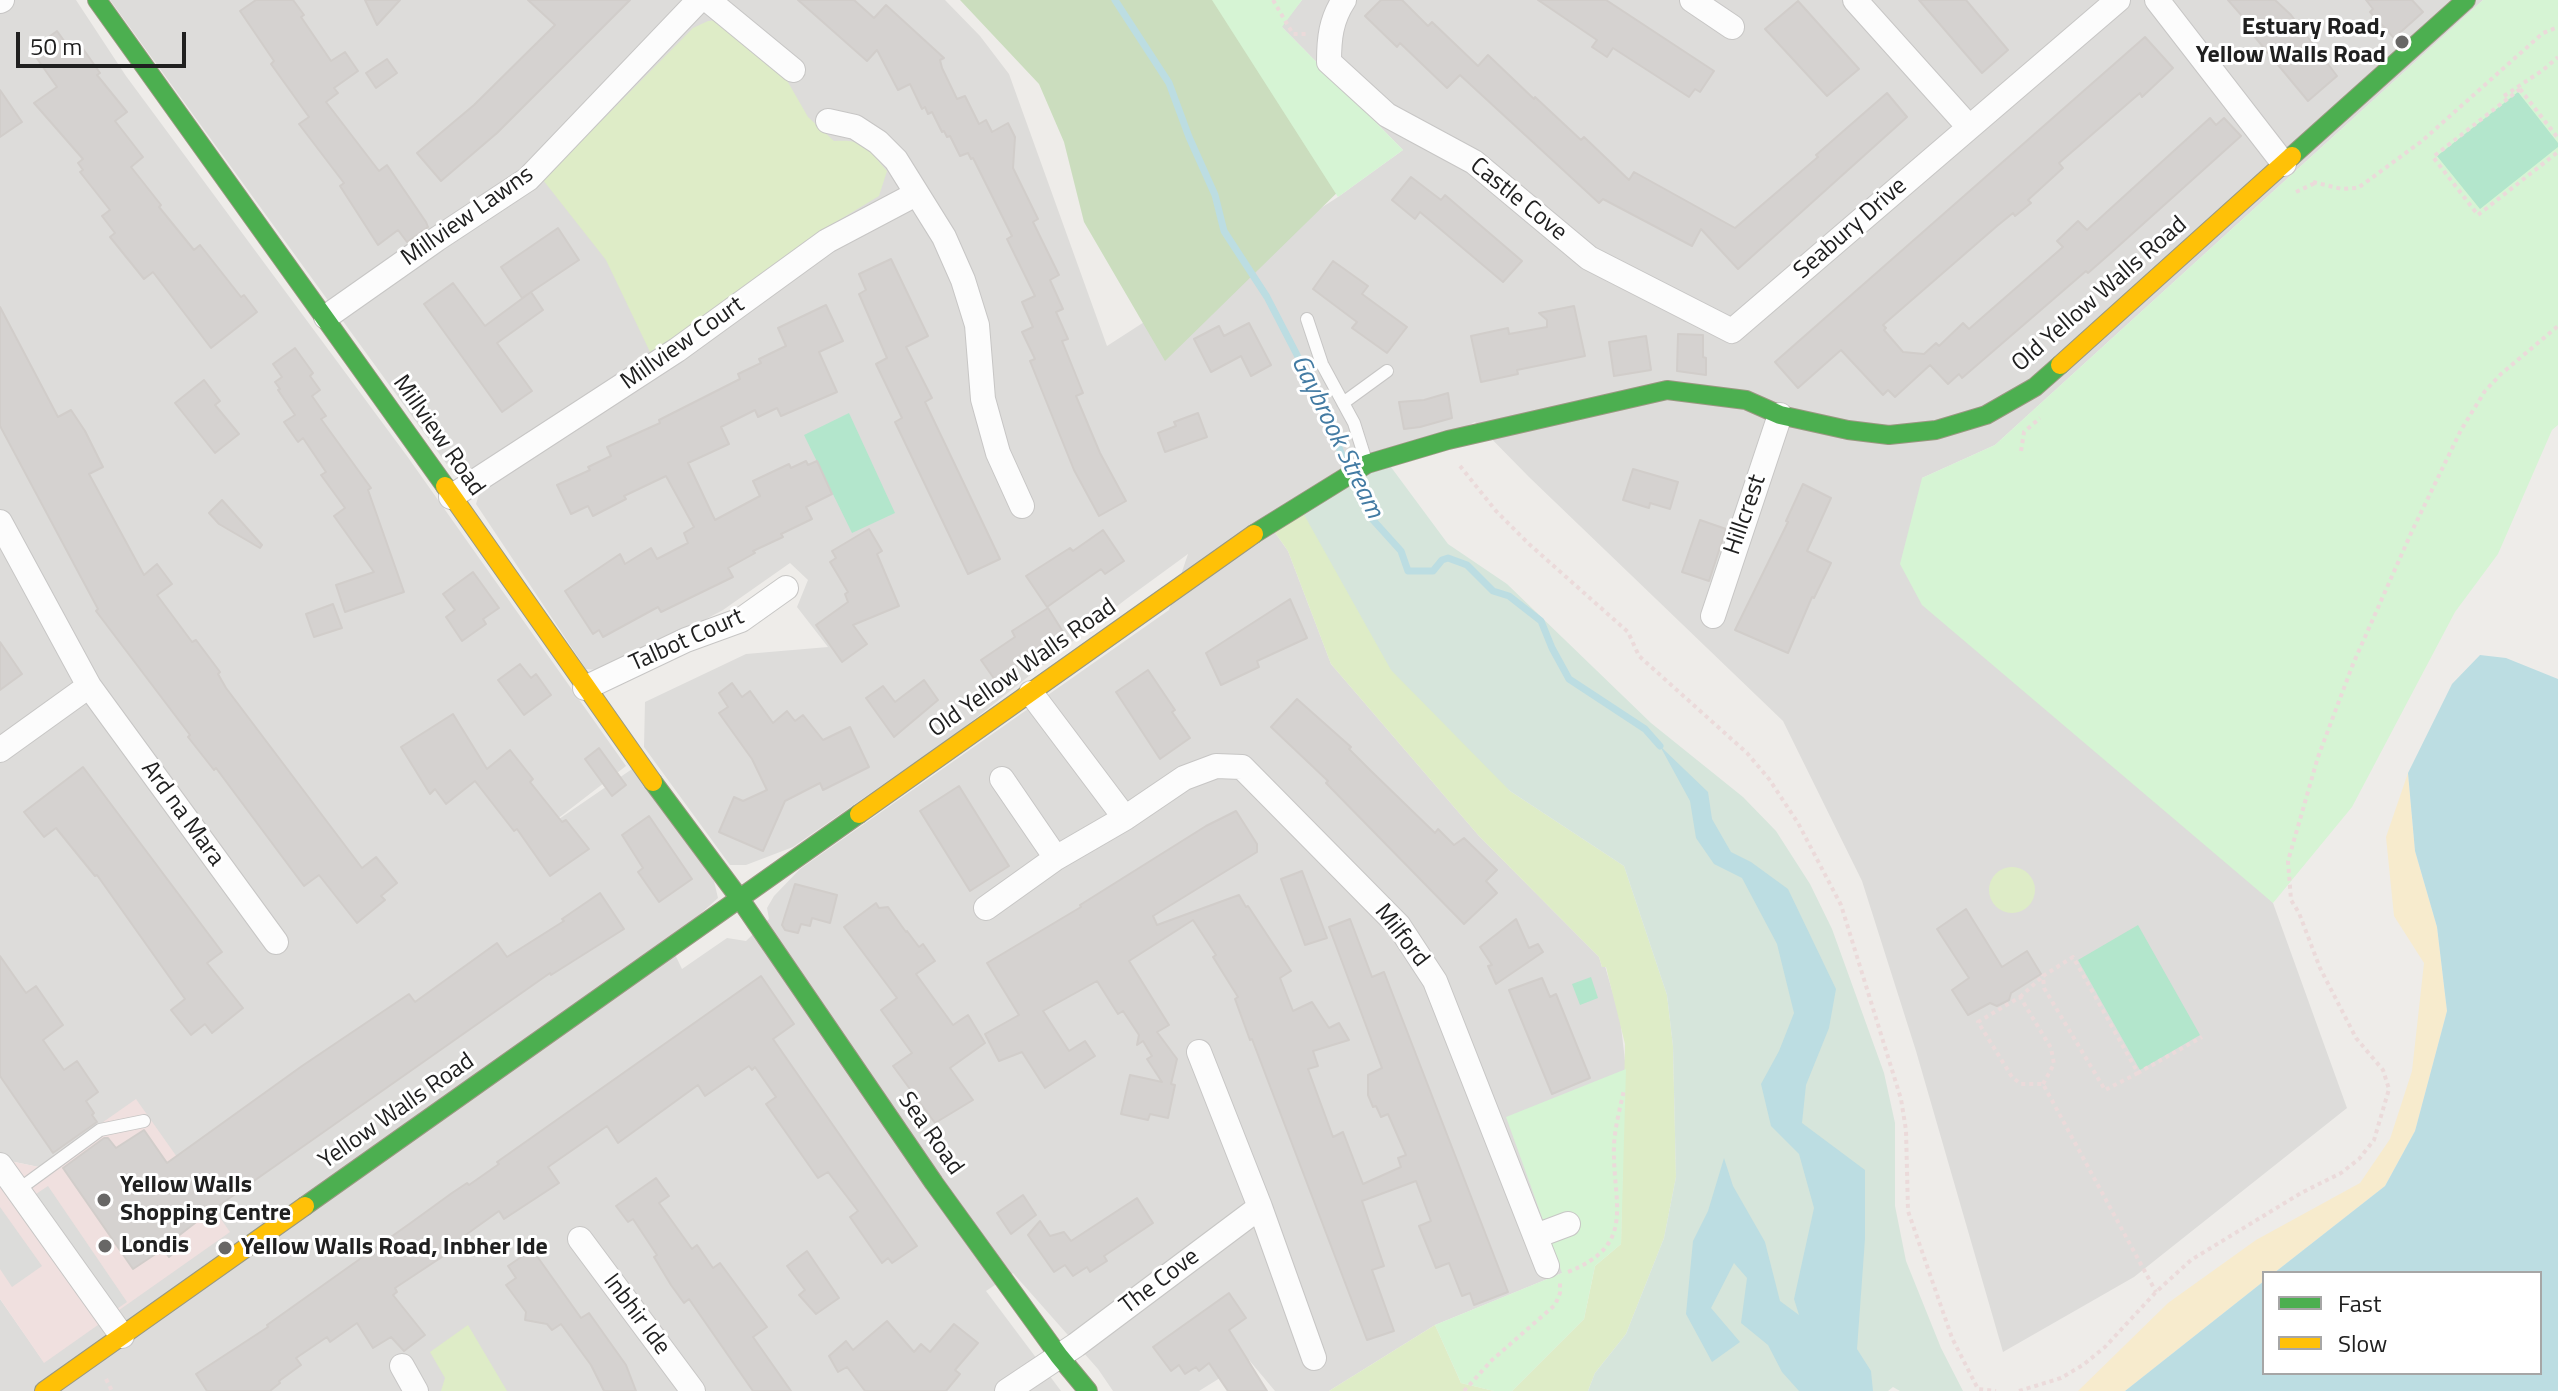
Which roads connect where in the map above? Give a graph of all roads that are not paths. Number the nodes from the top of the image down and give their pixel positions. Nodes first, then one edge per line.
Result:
1 (97, 0) edge
2 (699, 0) edge
3 (708, 0) edge
4 (1344, 0) edge
5 (1692, 0) edge
6 (1855, 0) edge
7 (2118, 0) edge
8 (2157, 0) edge
9 (2464, 1) edge
10 (1732, 27) dead end
11 (793, 70) dead end
12 (828, 121) dead end
13 (1969, 127) junction
14 (2284, 164) junction
15 (916, 194) junction
16 (326, 317) junction
17 (1307, 319) dead end
18 (1732, 331) joint
19 (1387, 371) dead end
20 (1343, 403) junction
21 (1780, 415) junction
22 (1365, 465) junction
23 (451, 497) junction
24 (1022, 506) dead end
25 (0, 522) edge
26 (786, 588) dead end
27 (1713, 616) dead end
28 (89, 686) junction
29 (585, 688) junction
30 (1031, 693) junction
31 (0, 750) edge
32 (1002, 779) dead end
33 (1125, 818) junction
34 (1056, 858) junction
35 (740, 899) junction
36 (986, 908) dead end
37 (276, 942) dead end
38 (1199, 1052) dead end
39 (144, 1121) dead end
40 (0, 1165) edge
41 (18, 1190) junction
42 (1260, 1207) junction
43 (1568, 1224) dead end
44 (1536, 1236) junction
45 (580, 1239) dead end
46 (1547, 1266) dead end
47 (122, 1336) junction
48 (1059, 1356) junction
49 (1314, 1358) dead end
50 (402, 1366) dead end
51 (44, 1391) edge
52 (416, 1391) edge
53 (693, 1391) edge
54 (1007, 1391) edge
55 (1088, 1391) edge

1 - 16 street, Millview Road
2 - 16 street, Millview Lawns
3 - 11 street
4 - 18 street, Castle Cove
5 - 10 street
6 - 13 street
7 - 13 street, Seabury Drive
8 - 14 street
9 - 14 street, Old Yellow Walls Road
12 - 15 street
13 - 18 street, Seabury Drive
14 - 21 street, Old Yellow Walls Road
15 - 23 street, Millview Court
15 - 24 street
16 - 23 street, Millview Road
17 - 20 lane
19 - 20 lane
20 - 22 lane
21 - 22 street, Old Yellow Walls Road
21 - 27 street, Hillcrest
22 - 30 street, Old Yellow Walls Road
23 - 29 street, Millview Road
25 - 28 street, Ard na Mara
26 - 29 street, Talbot Court
28 - 31 street
28 - 37 street, Ard na Mara
29 - 35 street, Millview Road
30 - 33 street
30 - 35 street, Old Yellow Walls Road
32 - 34 street
33 - 34 street, Milford
33 - 44 street, Milford
34 - 36 street, Milford
35 - 47 street, Yellow Walls Road
35 - 48 street, Sea Road
38 - 42 street
39 - 41 lane
40 - 41 street
41 - 47 street
42 - 48 street, The Cove
42 - 49 street
43 - 44 street
44 - 46 street, Milford
45 - 53 street, Inbhir Ide
47 - 51 street, Yellow Walls Road
48 - 54 street
48 - 55 street, Sea Road
50 - 52 street

